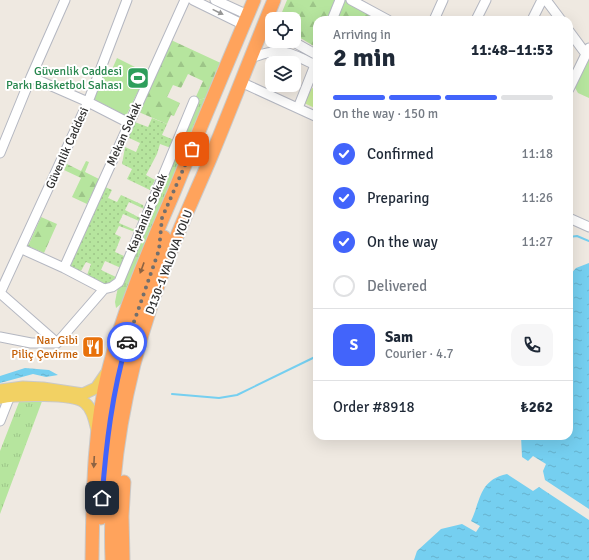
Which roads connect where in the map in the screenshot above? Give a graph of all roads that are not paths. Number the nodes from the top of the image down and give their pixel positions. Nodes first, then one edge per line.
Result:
1 (65, 0) edge
2 (127, 0) edge
3 (184, 0) edge
4 (193, 0) edge
5 (215, 0) edge
6 (254, 0) edge
7 (263, 0) edge
8 (274, 0) edge
9 (280, 0) edge
10 (340, 0) edge
11 (351, 0) edge
12 (443, 0) edge
13 (486, 0) edge
14 (542, 0) edge
15 (546, 0) edge
16 (275, 12) edge
17 (334, 16) edge
18 (381, 16) edge
19 (436, 16) edge
20 (478, 16) edge
21 (534, 16) edge
22 (557, 16) edge
23 (246, 20) junction
24 (573, 35) edge
25 (265, 37) edge
26 (301, 46) edge
27 (588, 51) edge
28 (313, 53) edge
29 (257, 56) junction
30 (313, 63) edge
31 (313, 71) edge
32 (31, 77) junction
33 (573, 81) edge
34 (245, 84) junction
35 (194, 101) dead end
36 (88, 102) junction
37 (298, 108) junction
38 (313, 115) edge
39 (129, 123) junction
40 (0, 153) edge
41 (162, 218) junction
42 (573, 220) edge
43 (589, 227) edge
44 (22, 249) junction
45 (159, 250) junction
46 (64, 268) junction
47 (104, 289) junction
48 (0, 293) edge
49 (0, 337) edge
50 (57, 343) junction
51 (109, 368) junction
52 (0, 390) edge
53 (8, 394) edge
54 (0, 421) edge
55 (98, 433) junction
56 (107, 559) edge

1 - 32 street
2 - 36 street, Güvenlik Caddesi
3 - 39 street, Mekan Sokak
4 -> 23 street
5 - 23 street
6 - 23 highway
7 - 45 highway
8 - 56 highway, D130-1 YALOVA YOLU
9 - 16 highway
10 - 17 street
11 - 18 street
12 - 19 street
13 - 20 street
14 - 21 street
15 - 22 street
23 - 41 highway
24 - 27 street
25 - 29 highway
26 - 28 street
27 - 33 street
29 - 30 street
29 - 34 highway
31 - 37 street
32 - 36 street
32 - 40 street
34 - 37 street
34 - 56 highway
35 - 47 street, Kaptanlar Sokak
36 - 39 street
36 - 44 street, Güvenlik Caddesi
37 - 38 street
39 - 46 street, Mekan Sokak
41 - 45 highway
41 -> 51 highway
42 - 43 street
44 - 46 street
44 - 48 street, Güvenlik Caddesi
45 - 56 highway
46 - 47 street
47 - 50 street
48 - 50 street
49 - 50 street
51 - 53 main road
51 - 55 highway
52 - 53 main road
53 - 54 street
53 - 55 main road
55 -> 56 highway

